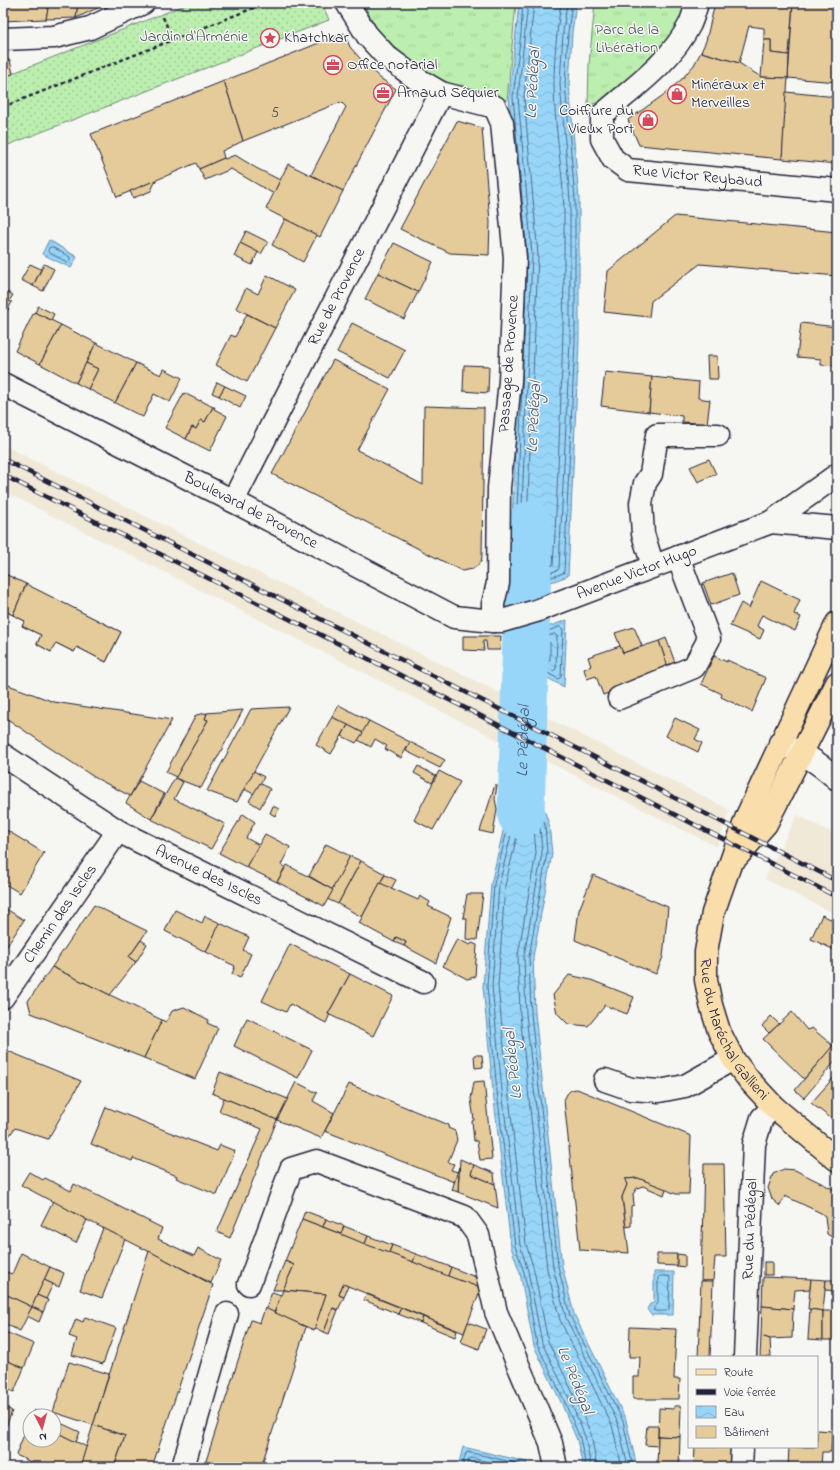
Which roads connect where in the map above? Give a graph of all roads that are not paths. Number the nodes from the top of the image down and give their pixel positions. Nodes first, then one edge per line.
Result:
1 (143, 3) edge
2 (347, 3) edge
3 (697, 3) edge
4 (3, 39) edge
5 (441, 93) junction
6 (837, 190) edge
7 (3, 384) edge
8 (718, 435) dead end
9 (837, 475) edge
10 (233, 501) junction
11 (771, 522) junction
12 (837, 528) edge
13 (678, 557) junction
14 (653, 566) junction
15 (497, 621) junction
16 (837, 623) edge
17 (837, 683) edge
18 (619, 698) dead end
19 (780, 743) junction
20 (802, 753) junction
21 (3, 755) edge
22 (837, 779) edge
23 (118, 831) junction
24 (729, 866) junction
25 (423, 982) dead end
26 (3, 997) edge
27 (733, 1059) junction
28 (605, 1080) dead end
29 (774, 1107) junction
30 (837, 1160) edge
31 (249, 1284) dead end
32 (227, 1314) dead end
33 (745, 1356) edge
34 (742, 1448) edge
35 (183, 1467) edge
36 (556, 1467) edge
37 (741, 1467) edge

1 - 4 street
2 - 5 street
3 - 6 street, Rue Victor Reybaud
5 - 10 street, Rue de Provence
5 - 15 street, Passage de Provence
7 - 10 street, Boulevard de Provence
8 - 14 street
9 - 11 street, Avenue Victor Hugo
10 - 15 street, Boulevard de Provence
11 - 12 street, Avenue Victor Hugo
11 - 13 street, Avenue Victor Hugo
13 - 14 street, Avenue Victor Hugo
13 - 18 street
14 - 15 street, Avenue Victor Hugo
16 - 19 main road, Rue du Maréchal Gallieni
17 - 20 main road, Rue du Maréchal Gallieni
19 - 20 street
19 - 24 main road, Rue du Maréchal Gallieni
20 - 22 street
20 - 24 main road, Rue du Maréchal Gallieni
21 - 23 street, Avenue des Iscles
23 - 25 street, Avenue des Iscles
23 - 26 street, Chemin des Iscles
24 - 27 main road, Rue du Maréchal Gallieni
27 - 28 street
27 - 29 main road, Rue du Maréchal Gallieni
29 - 30 main road, Rue du Maréchal Gallieni
29 - 33 street, Rue du Pédégal
31 - 36 street
32 - 35 street
34 - 37 street

